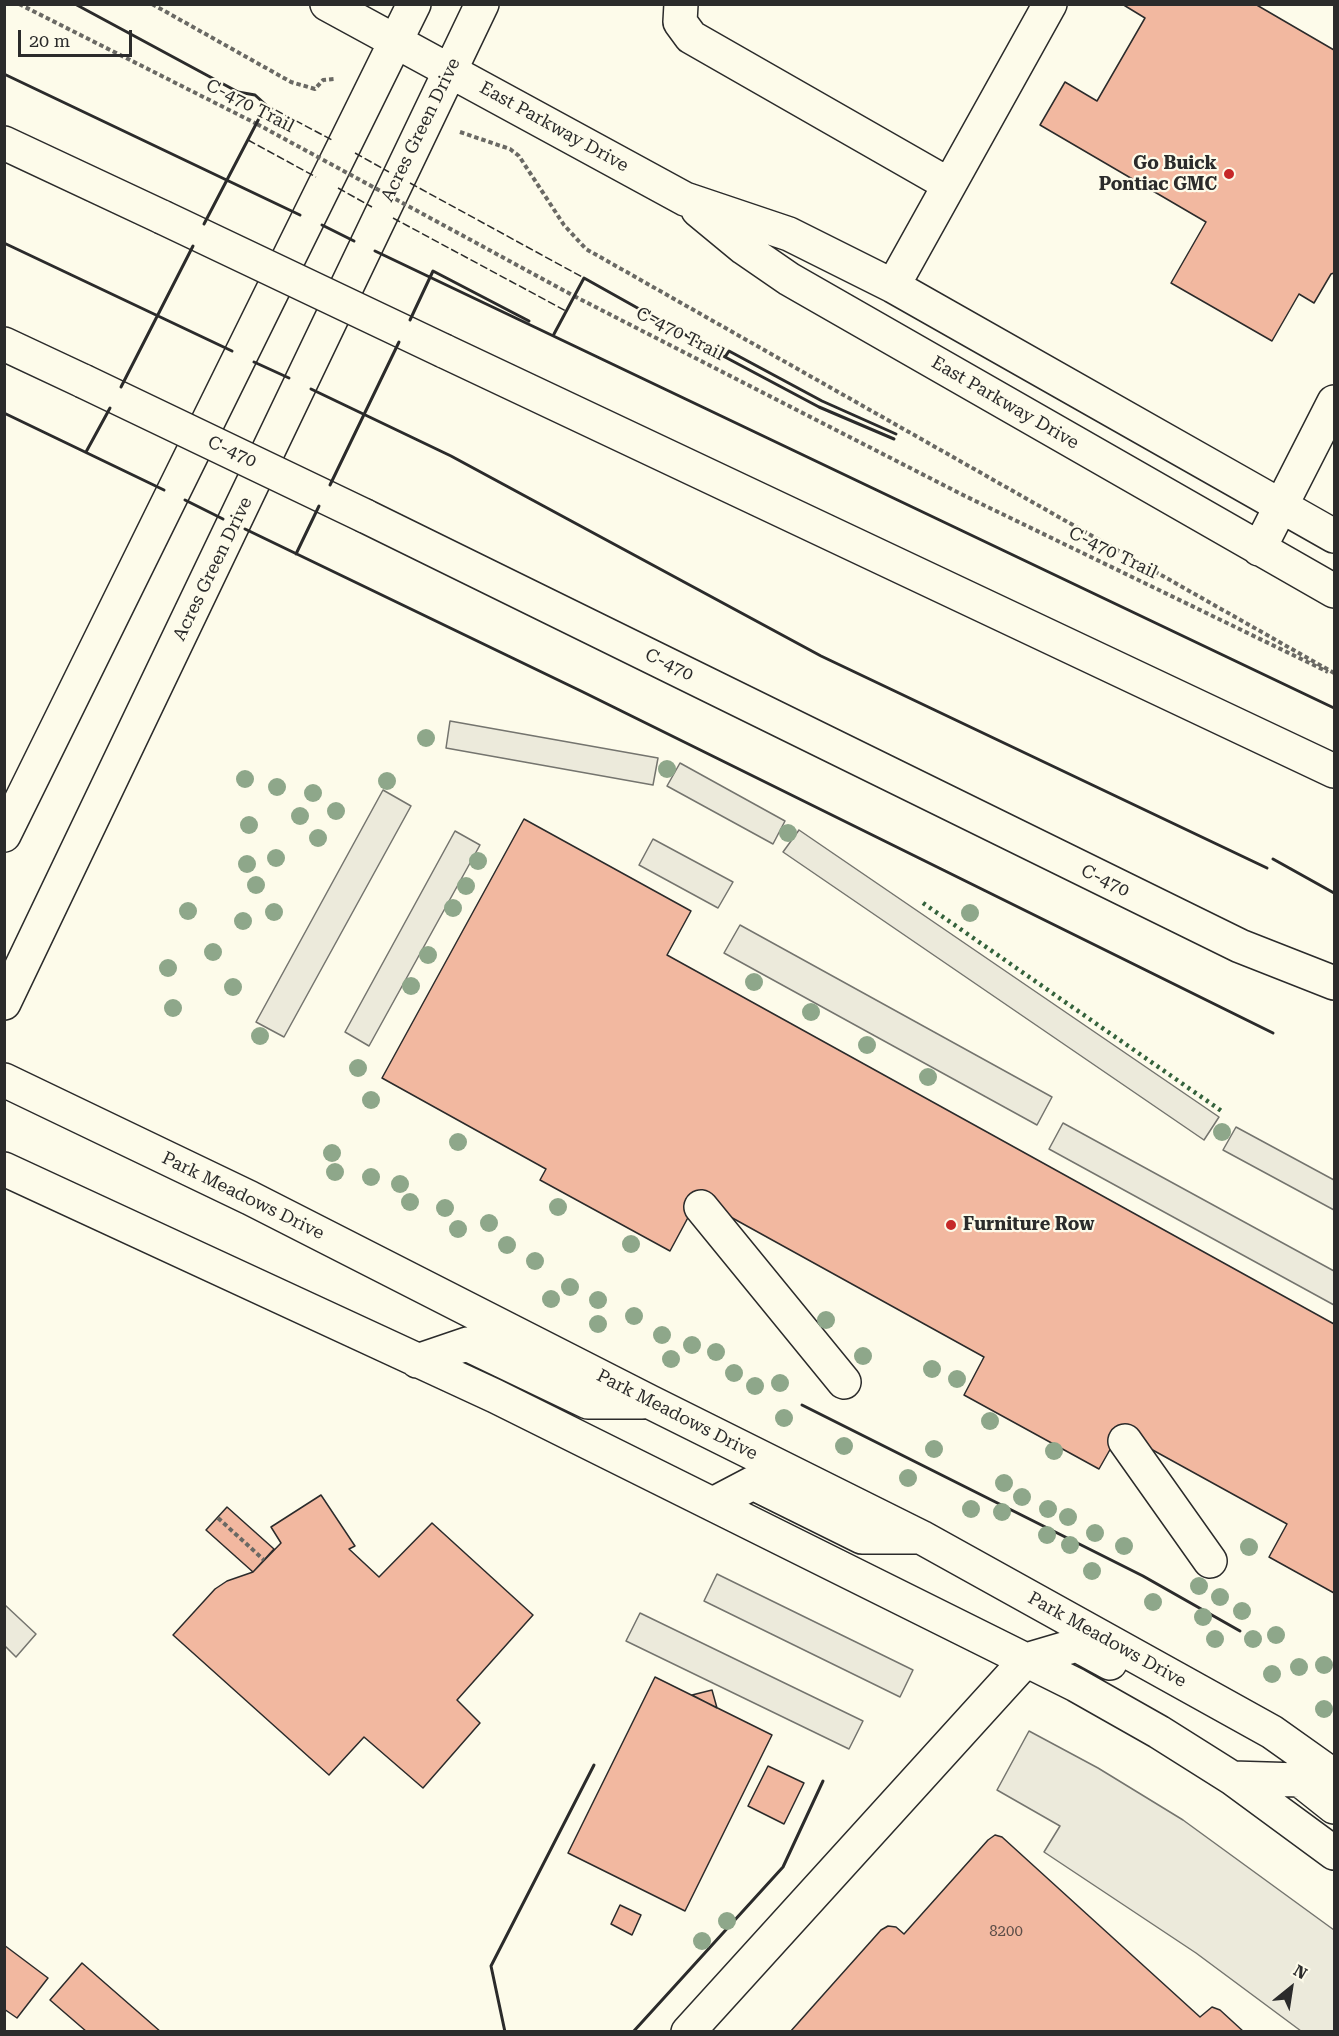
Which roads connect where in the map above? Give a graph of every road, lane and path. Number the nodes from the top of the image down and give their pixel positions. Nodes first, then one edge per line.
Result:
1 (19, 4) edge
2 (152, 4) edge
3 (327, 4) edge
4 (414, 4) edge
5 (482, 4) edge
6 (681, 4) edge
7 (1050, 4) edge
8 (396, 42) junction
9 (449, 70) junction
10 (334, 79) dead end
11 (459, 131) dead end
12 (4, 143) edge
13 (948, 184) junction
14 (685, 199) junction
15 (893, 286) junction
16 (4, 344) edge
17 (1335, 402) edge
18 (1281, 505) junction
19 (1335, 536) edge
20 (1259, 549) junction
21 (1335, 591) edge
22 (1335, 674) edge
23 (1335, 771) edge
24 (4, 835) edge
25 (1335, 983) edge
26 (4, 1004) edge
27 (4, 1080) edge
28 (4, 1169) edge
29 (701, 1207) dead end
30 (417, 1361) junction
31 (844, 1382) dead end
32 (650, 1402) junction
33 (1125, 1441) dead end
34 (713, 1504) junction
35 (218, 1518) dead end
36 (921, 1537) junction
37 (264, 1560) dead end
38 (1210, 1561) dead end
39 (1026, 1660) junction
40 (1272, 1732) junction
41 (1335, 1776) edge
42 (1232, 1778) junction
43 (1335, 1807) edge
44 (1335, 1853) edge
45 (688, 2031) edge

1 - 22 path, C-470 Trail, bridge
2 - 10 path
3 - 8 main road, East Parkway Drive
4 - 8 main road
5 - 9 main road, Acres Green Drive
6 - 13 main road
7 - 13 main road
8 - 9 main road, East Parkway Drive
8 - 24 main road
9 - 14 main road, East Parkway Drive
9 - 26 main road, Acres Green Drive
11 - 22 path
12 - 23 main road, bridge
13 - 15 main road
14 - 15 main road, East Parkway Drive
14 - 20 main road, East Parkway Drive
15 - 18 main road, East Parkway Drive
16 - 25 main road, C-470, bridge
17 - 18 main road
18 - 19 main road, East Parkway Drive
18 - 20 main road
20 - 21 main road, East Parkway Drive
27 - 32 main road, Park Meadows Drive
28 - 30 main road
29 - 31 main road
30 - 32 main road
30 - 34 main road
32 - 36 main road, Park Meadows Drive
33 - 38 main road
34 - 36 main road
34 - 39 main road
35 - 37 path
36 - 40 main road, Park Meadows Drive
39 - 40 main road
39 - 42 main road
39 - 45 main road
40 - 41 main road, Park Meadows Drive
42 - 43 main road
42 - 44 main road

